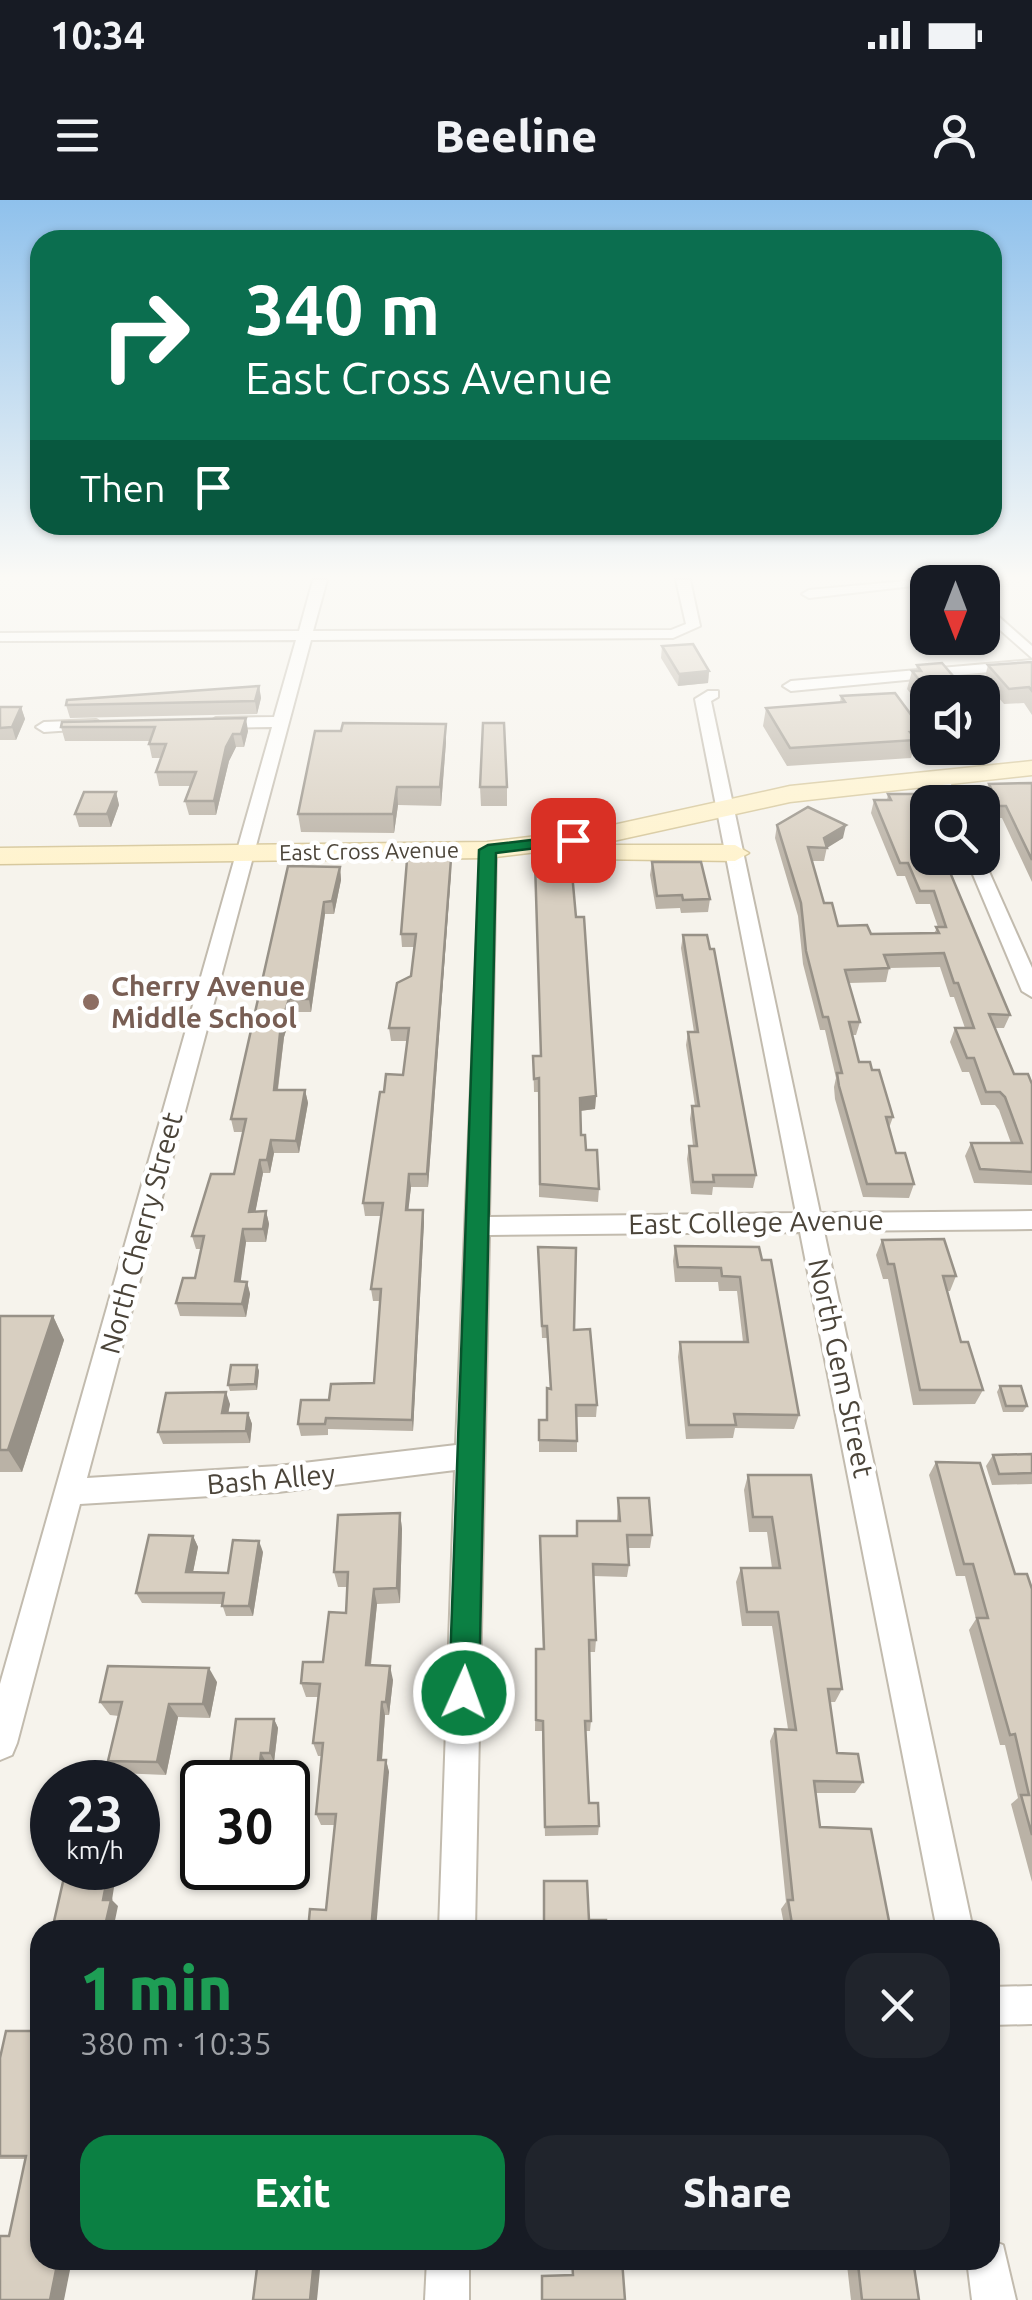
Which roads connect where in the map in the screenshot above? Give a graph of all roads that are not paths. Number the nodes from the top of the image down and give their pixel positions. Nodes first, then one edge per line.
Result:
1 (293, 678) edge
2 (879, 678) edge
3 (792, 686) dead end
4 (713, 694) dead end
5 (192, 722) edge
6 (281, 722) junction
7 (114, 724) edge
8 (44, 727) dead end
9 (1032, 768) edge
10 (965, 785) edge
11 (910, 790) edge
12 (727, 806) junction
13 (488, 850) junction
14 (734, 852) junction
15 (246, 853) junction
16 (0, 856) edge
17 (981, 875) edge
18 (1032, 990) edge
19 (811, 1220) junction
20 (1032, 1220) edge
21 (480, 1226) junction
22 (471, 1456) junction
23 (70, 1492) junction
24 (0, 1742) edge
25 (457, 1920) edge
26 (953, 1920) edge
27 (1032, 2005) edge
28 (1000, 2006) edge
29 (448, 2270) edge
30 (990, 2270) edge
31 (447, 2300) edge
32 (994, 2300) edge

1 - 6 street, North Cherry Street
2 - 3 street
4 - 12 street, North Gem Street
5 - 6 street
6 - 15 street, North Cherry Street
7 - 8 street
9 - 10 street, East Cross Avenue
11 - 12 street, East Cross Avenue
12 - 13 street, East Cross Avenue
12 - 14 street, North Gem Street
13 - 14 street
13 - 15 street, East Cross Avenue
13 - 21 street
14 - 19 street, North Gem Street
15 - 16 street, East Cross Avenue
15 - 23 street, North Cherry Street
17 - 18 street
19 - 20 street, East College Avenue
19 - 21 street, East College Avenue
19 - 26 street, North Gem Street
21 - 22 street
22 - 23 street, Bash Alley
22 - 25 street
23 - 24 street, North Cherry Street
27 - 28 street
29 - 31 street
30 - 32 street

